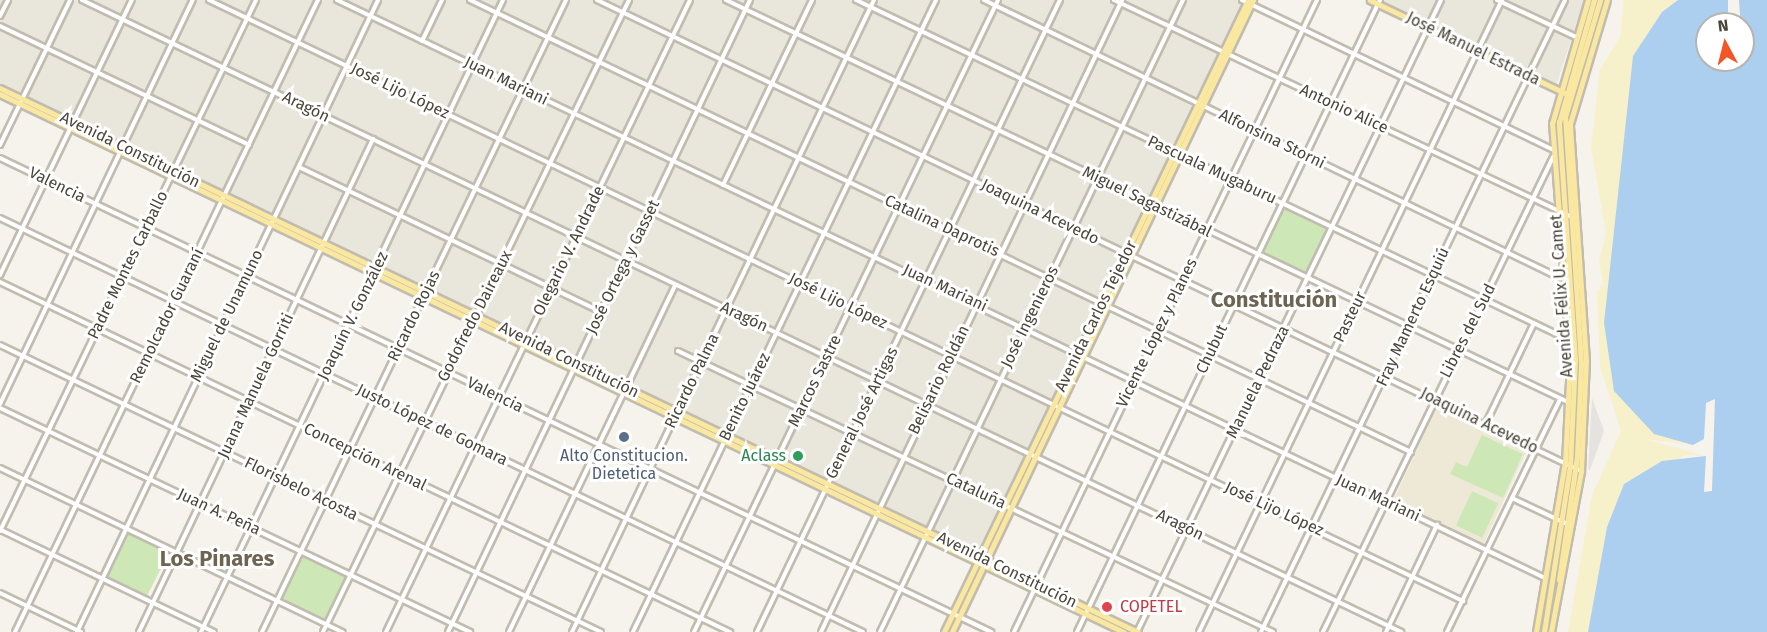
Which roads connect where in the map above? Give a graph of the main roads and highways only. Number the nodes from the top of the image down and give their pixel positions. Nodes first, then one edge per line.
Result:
1 (1370, 0) edge
2 (1588, 0) edge
3 (1594, 0) edge
4 (1600, 0) edge
5 (1606, 0) edge
6 (1248, 1) edge
7 (1379, 2) edge
8 (0, 88) edge
9 (1558, 90) junction
10 (0, 94) edge
11 (1570, 95) junction
12 (21, 101) junction
13 (1056, 405) junction
14 (1576, 468) junction
15 (1567, 524) junction
16 (979, 559) junction
17 (985, 562) junction
18 (1086, 611) junction
19 (944, 632) edge
20 (952, 632) edge
21 (1124, 632) edge
22 (1137, 632) edge
23 (1536, 632) edge
24 (1544, 632) edge
25 (1551, 632) edge

1 - 7 main road, José Manuel Estrada
2 - 9 main road, Avenida Félix U. Camet
3 - 11 main road, Avenida Félix U. Camet
4 - 11 main road, Avenida Félix U. Camet
5 - 11 main road, Avenida Félix U. Camet
6 - 13 main road, Avenida Carlos Tejedor
7 - 9 main road, José Manuel Estrada
8 - 12 main road, Avenida Constitución
9 - 11 main road, José Manuel Estrada
9 - 23 main road, Avenida Félix U. Camet
10 - 12 main road, Avenida Constitución
11 - 14 main road, Avenida Félix U. Camet
11 - 14 main road, Avenida Félix U. Camet
12 - 16 main road, Avenida Constitución
13 - 16 main road, Avenida Carlos Tejedor
13 - 17 main road, Avenida Carlos Tejedor
14 - 15 main road, Avenida Félix U. Camet
15 - 24 main road, Avenida Félix U. Camet
15 - 25 main road, Avenida Félix U. Camet
16 - 17 main road, Avenida Constitución
16 - 19 main road, Avenida Carlos Tejedor
17 - 18 main road, Avenida Constitución
17 - 20 main road, Avenida Carlos Tejedor
18 - 21 main road, Avenida Constitución
18 - 22 main road, Avenida Constitución

